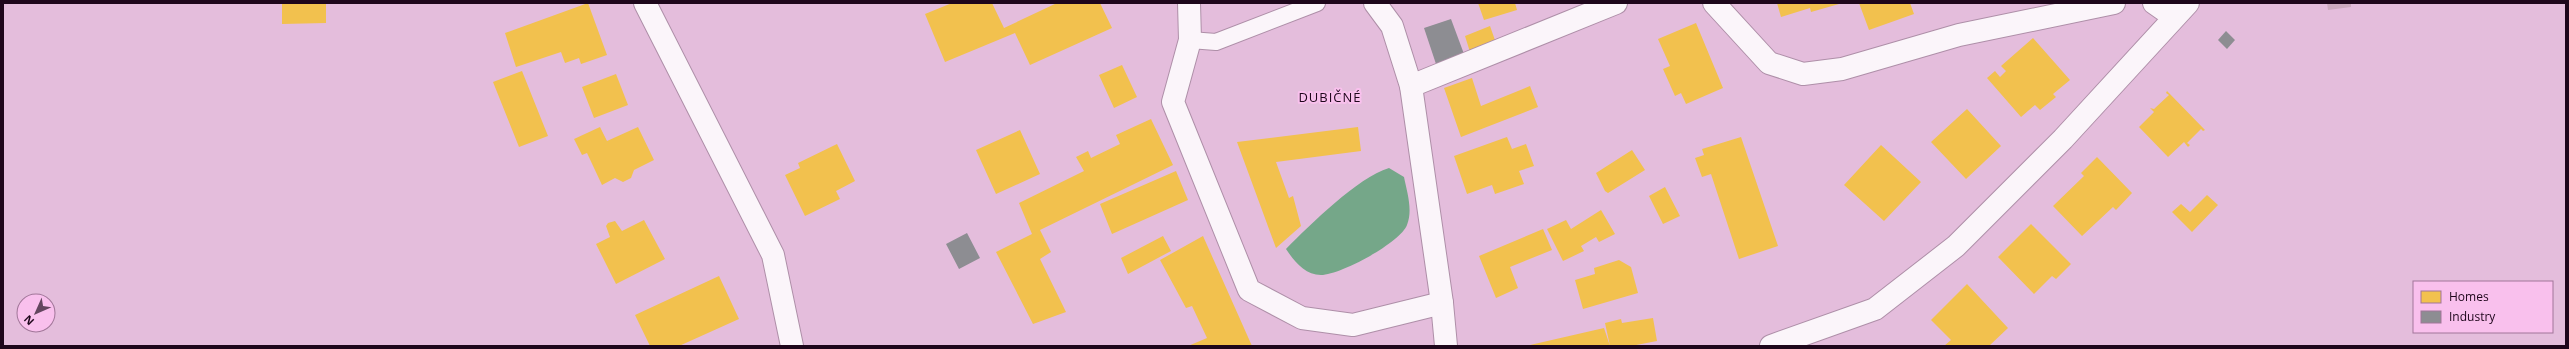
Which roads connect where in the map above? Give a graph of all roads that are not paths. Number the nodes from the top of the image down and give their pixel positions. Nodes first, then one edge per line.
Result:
1 (645, 3) edge
2 (1189, 3) edge
3 (1317, 3) edge
4 (1375, 3) edge
5 (1616, 3) edge
6 (1714, 3) edge
7 (2114, 3) edge
8 (2154, 3) edge
9 (2181, 10) edge
10 (1190, 40) junction
11 (1411, 86) junction
12 (1442, 303) junction
13 (792, 346) edge
14 (1446, 346) edge
15 (1771, 346) edge

1 - 13 street
2 - 10 street
3 - 10 lane
4 - 11 street
5 - 11 street
6 - 7 street
8 - 9 street
9 - 15 street
10 - 12 street
11 - 12 street
12 - 14 street

